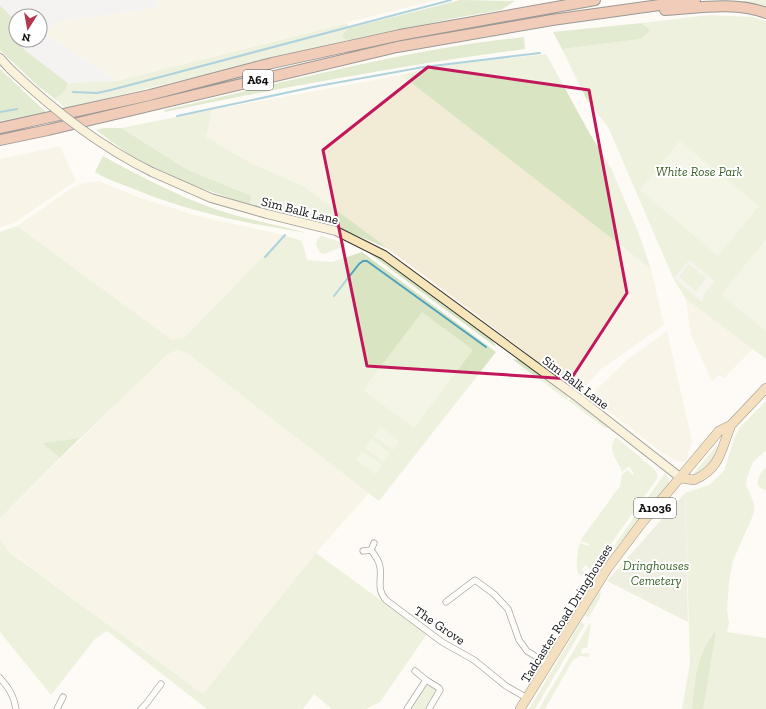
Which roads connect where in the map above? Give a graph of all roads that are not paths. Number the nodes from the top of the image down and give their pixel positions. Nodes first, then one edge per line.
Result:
1 (594, 0) edge
2 (695, 0) edge
3 (620, 10) junction
4 (766, 13) edge
5 (0, 58) edge
6 (0, 128) edge
7 (0, 140) edge
8 (766, 388) edge
9 (731, 424) junction
10 (681, 478) junction
11 (374, 543) dead end
12 (371, 550) junction
13 (363, 551) dead end
14 (446, 602) dead end
15 (548, 664) junction
16 (415, 671) dead end
17 (0, 678) edge
18 (426, 680) junction
19 (161, 684) dead end
20 (63, 697) dead end
21 (528, 698) junction
22 (16, 709) edge
23 (57, 709) edge
24 (141, 709) edge
25 (407, 709) edge
26 (429, 709) edge
27 (520, 709) edge

1 - 6 highway, A64
2 - 3 highway, A64
3 - 4 highway, A64
3 - 7 highway, A64
5 - 10 street, Sim Balk Lane, bridge
8 - 9 main road, A1036
9 - 10 main road, A1036
9 - 10 main road, A1036
10 - 15 main road, Tadcaster Road Dringhouses / A1036
11 - 12 street
12 - 13 street
12 - 21 street, The Grove
14 - 15 street
15 - 21 main road, Tadcaster Road Dringhouses / A1036
16 - 18 street
17 - 22 street
18 - 25 street
18 - 26 street
19 - 24 street
20 - 23 street
21 - 27 main road, Tadcaster Road Dringhouses / A1036

